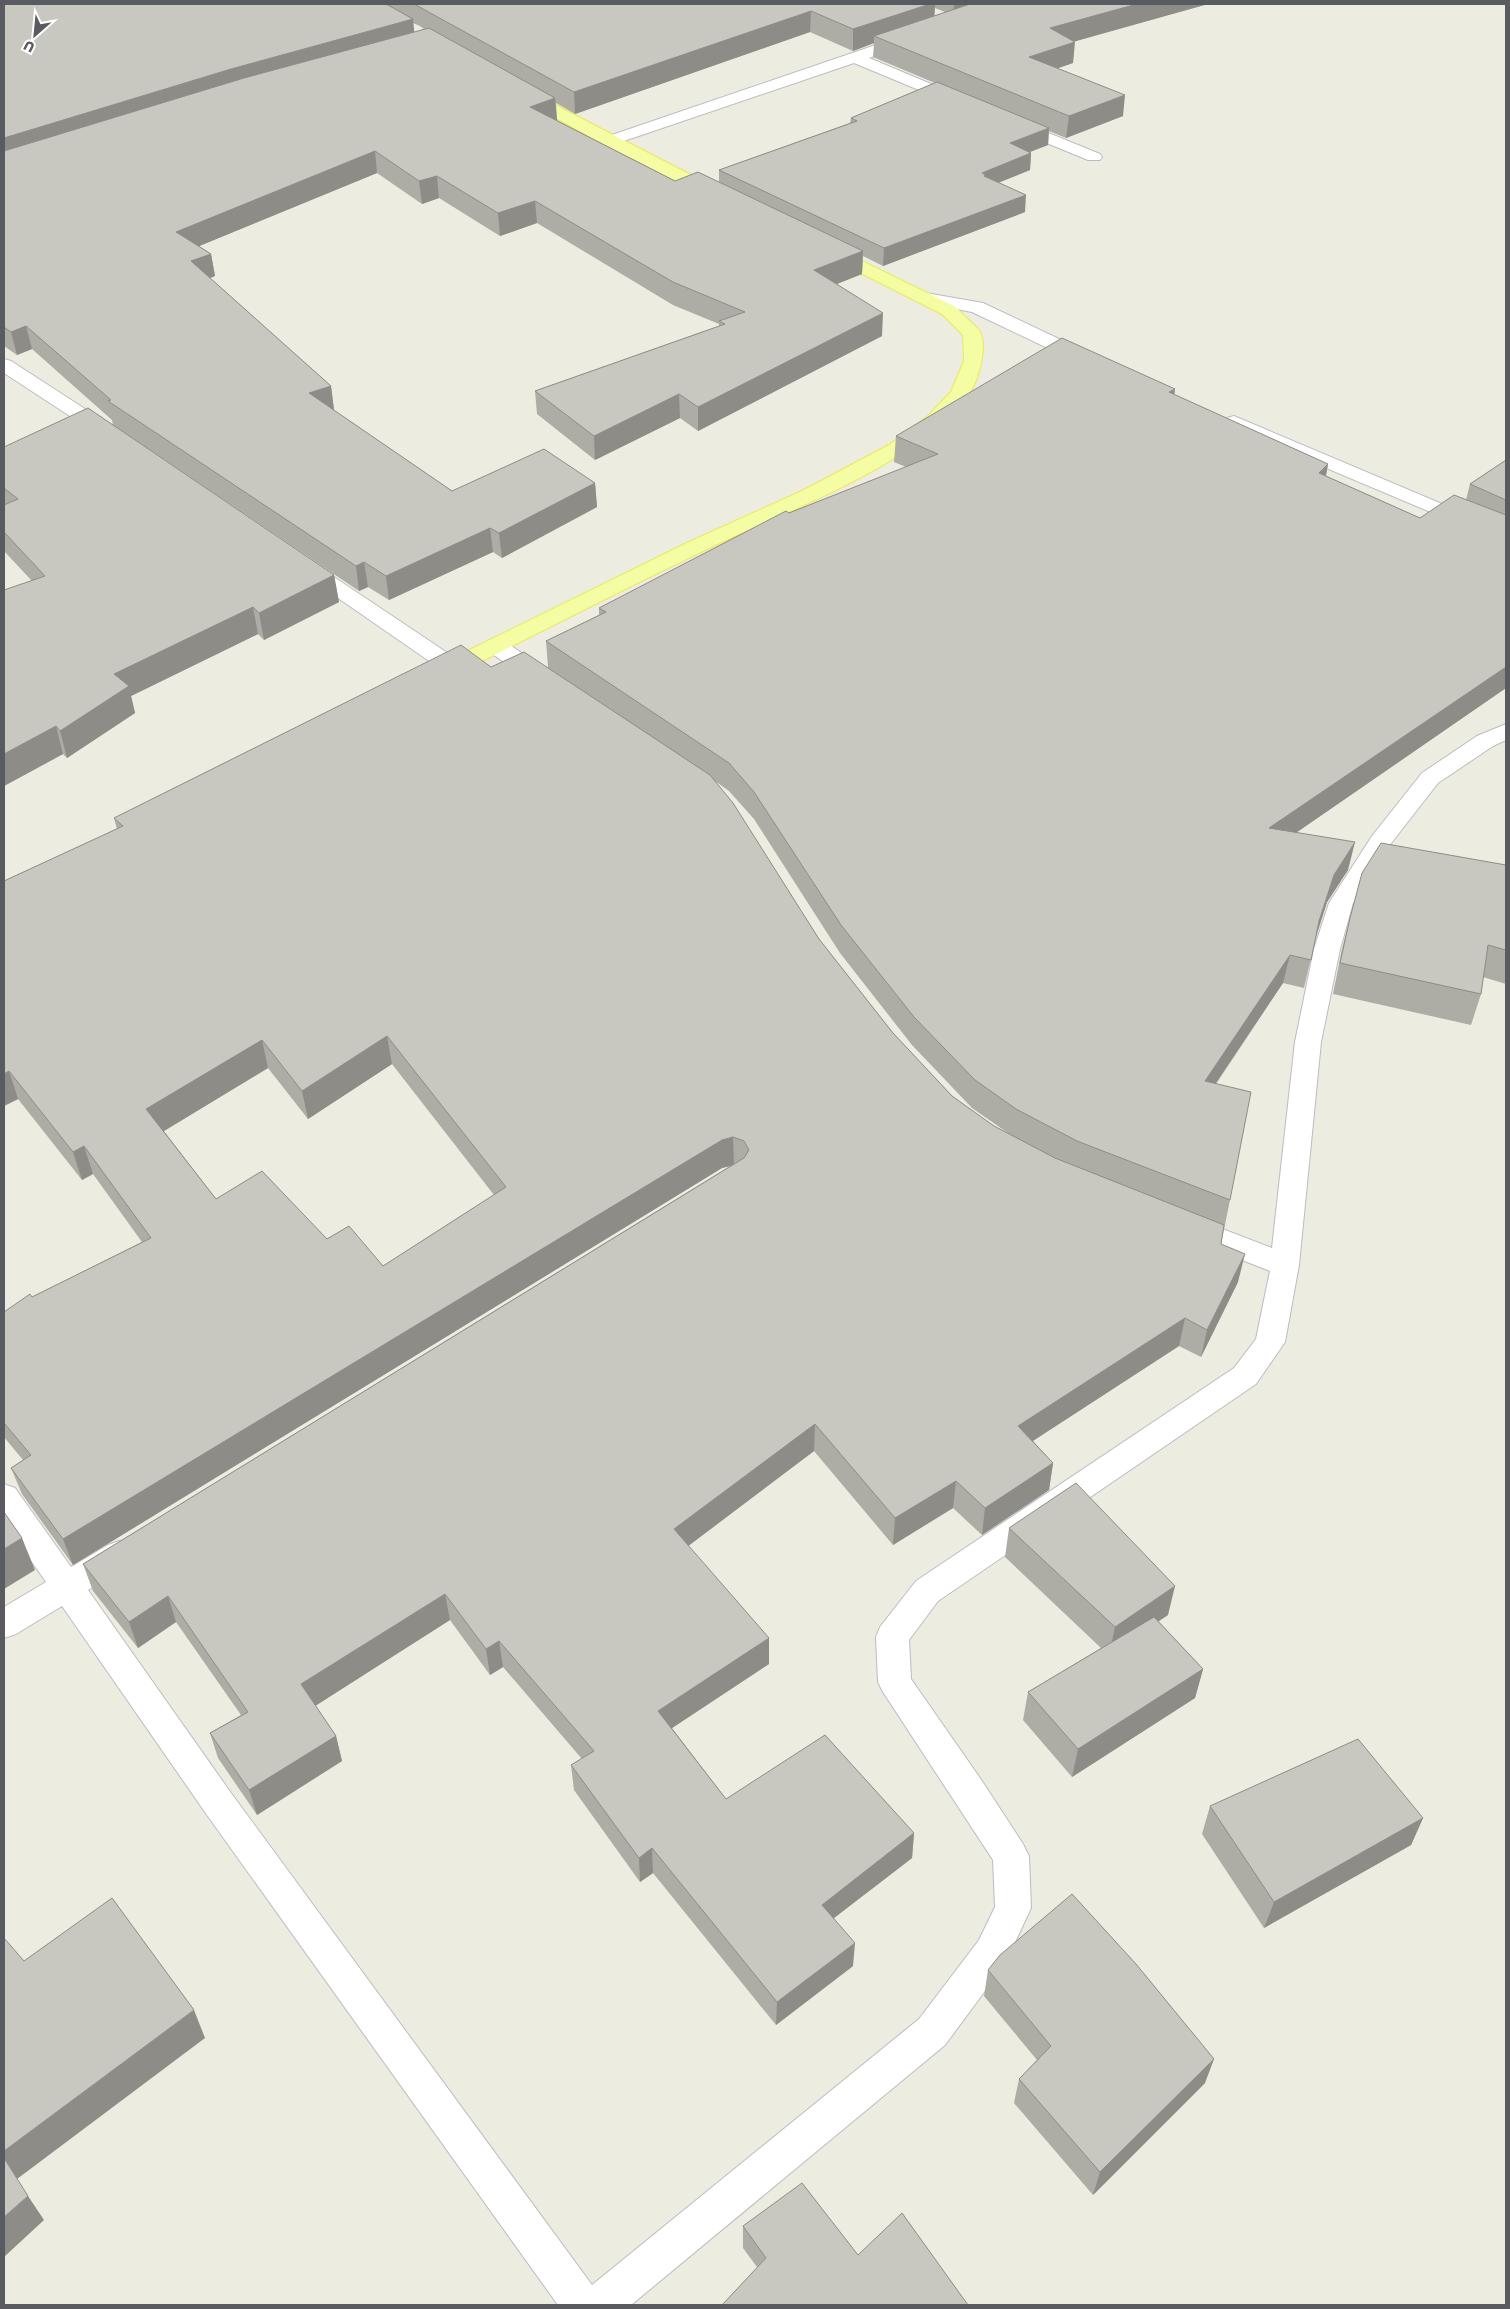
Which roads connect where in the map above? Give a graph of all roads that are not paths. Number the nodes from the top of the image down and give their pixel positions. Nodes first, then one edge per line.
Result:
1 (919, 35) edge
2 (854, 58) junction
3 (508, 84) edge
4 (974, 107) edge
5 (1002, 118) edge
6 (609, 141) junction
7 (1094, 157) dead end
8 (732, 203) edge
9 (810, 241) edge
10 (926, 298) junction
11 (4, 365) edge
12 (1104, 367) edge
13 (1218, 415) edge
14 (126, 444) edge
15 (1506, 538) edge
16 (290, 556) edge
17 (496, 646) junction
18 (453, 667) junction
19 (427, 681) edge
20 (562, 690) edge
21 (1506, 731) edge
22 (1164, 1217) edge
23 (1285, 1265) junction
24 (4, 1497) edge
25 (143, 1541) edge
26 (67, 1588) junction
27 (4, 1624) edge
28 (582, 2305) edge
29 (600, 2305) edge

1 - 2 street
2 - 4 street
2 - 6 street
3 - 6 main road
5 - 7 street
6 - 8 main road
9 - 10 main road
10 - 12 street
10 - 17 main road
11 - 14 street
13 - 15 street
16 - 18 street
17 - 18 main road
17 - 20 street
18 - 19 main road
21 - 23 street
22 - 23 street
23 - 29 street
24 - 26 street
25 - 26 street
26 - 27 street
26 - 28 street

